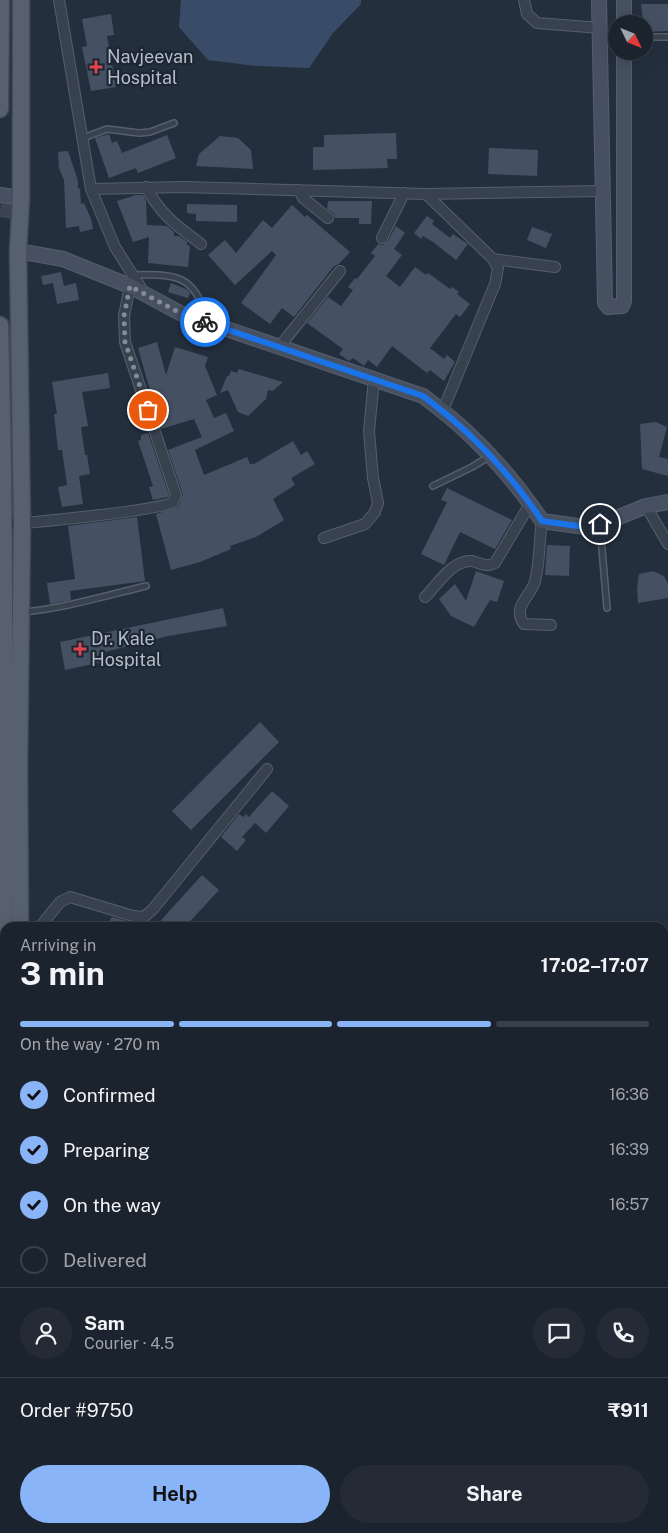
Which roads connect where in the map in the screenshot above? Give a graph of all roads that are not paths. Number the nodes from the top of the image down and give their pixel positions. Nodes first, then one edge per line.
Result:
1 (1, 0) edge
2 (22, 0) edge
3 (60, 0) edge
4 (524, 0) edge
5 (599, 0) edge
6 (624, 0) edge
7 (624, 15) edge
8 (600, 28) junction
9 (653, 37) edge
10 (668, 37) edge
11 (624, 60) edge
12 (0, 78) edge
13 (22, 81) junction
14 (0, 109) edge
15 (174, 122) dead end
16 (81, 138) junction
17 (146, 187) junction
18 (91, 188) junction
19 (299, 190) junction
20 (603, 191) junction
21 (404, 193) junction
22 (426, 194) junction
23 (0, 195) edge
24 (21, 198) junction
25 (328, 218) dead end
26 (382, 238) dead end
27 (201, 244) dead end
28 (18, 251) junction
29 (493, 259) junction
30 (554, 267) dead end
31 (604, 267) junction
32 (624, 268) junction
33 (340, 271) dead end
34 (131, 281) junction
35 (208, 323) junction
36 (0, 325) edge
37 (280, 346) junction
38 (374, 378) junction
39 (1, 390) edge
40 (443, 410) junction
41 (490, 456) junction
42 (1, 460) edge
43 (433, 486) dead end
44 (668, 502) edge
45 (530, 504) junction
46 (646, 506) junction
47 (542, 521) junction
48 (3, 524) junction
49 (22, 524) junction
50 (600, 524) junction
51 (324, 538) dead end
52 (668, 544) edge
53 (146, 586) dead end
54 (425, 597) dead end
55 (607, 608) dead end
56 (22, 612) junction
57 (2, 613) edge
58 (551, 625) dead end
59 (2, 712) edge
60 (7, 765) edge
61 (267, 768) dead end
62 (1, 869) edge
63 (2, 922) edge
64 (20, 922) edge
65 (44, 922) edge

1 - 12 main road
2 - 13 main road
3 - 16 street
4 - 8 street
5 - 8 street
6 - 7 street
8 - 20 street
9 - 10 lane
11 - 32 street
12 - 13 street
12 - 14 main road
13 - 24 main road
15 - 16 lane
16 - 18 street
17 - 18 street
17 - 19 street
17 - 27 street
18 - 34 street
19 - 21 street
19 - 25 street
20 - 22 street
20 - 31 street
21 - 22 street
21 - 26 street
22 - 29 street
23 - 24 street
24 - 28 main road
28 - 34 street
28 - 49 main road
29 - 30 street
29 - 40 street
31 - 32 street
31 - 32 street
33 - 37 street
34 - 35 street
34 - 35 lane
34 - 49 street
35 - 37 street
36 - 39 main road
37 - 38 street
38 - 40 street
38 - 51 street
39 - 42 main road
40 - 41 street
41 - 43 lane
41 - 45 street
42 - 48 main road
44 - 46 street
45 - 47 street
45 - 54 street
46 - 50 street
46 - 52 street
47 - 50 street
47 - 58 street
48 - 49 street
48 - 57 main road
49 - 56 main road
50 - 55 lane
53 - 56 lane
56 - 57 lane
56 - 60 main road
57 - 59 main road
59 - 60 main road
60 - 62 main road
60 - 64 main road
61 - 65 street
62 - 63 main road

